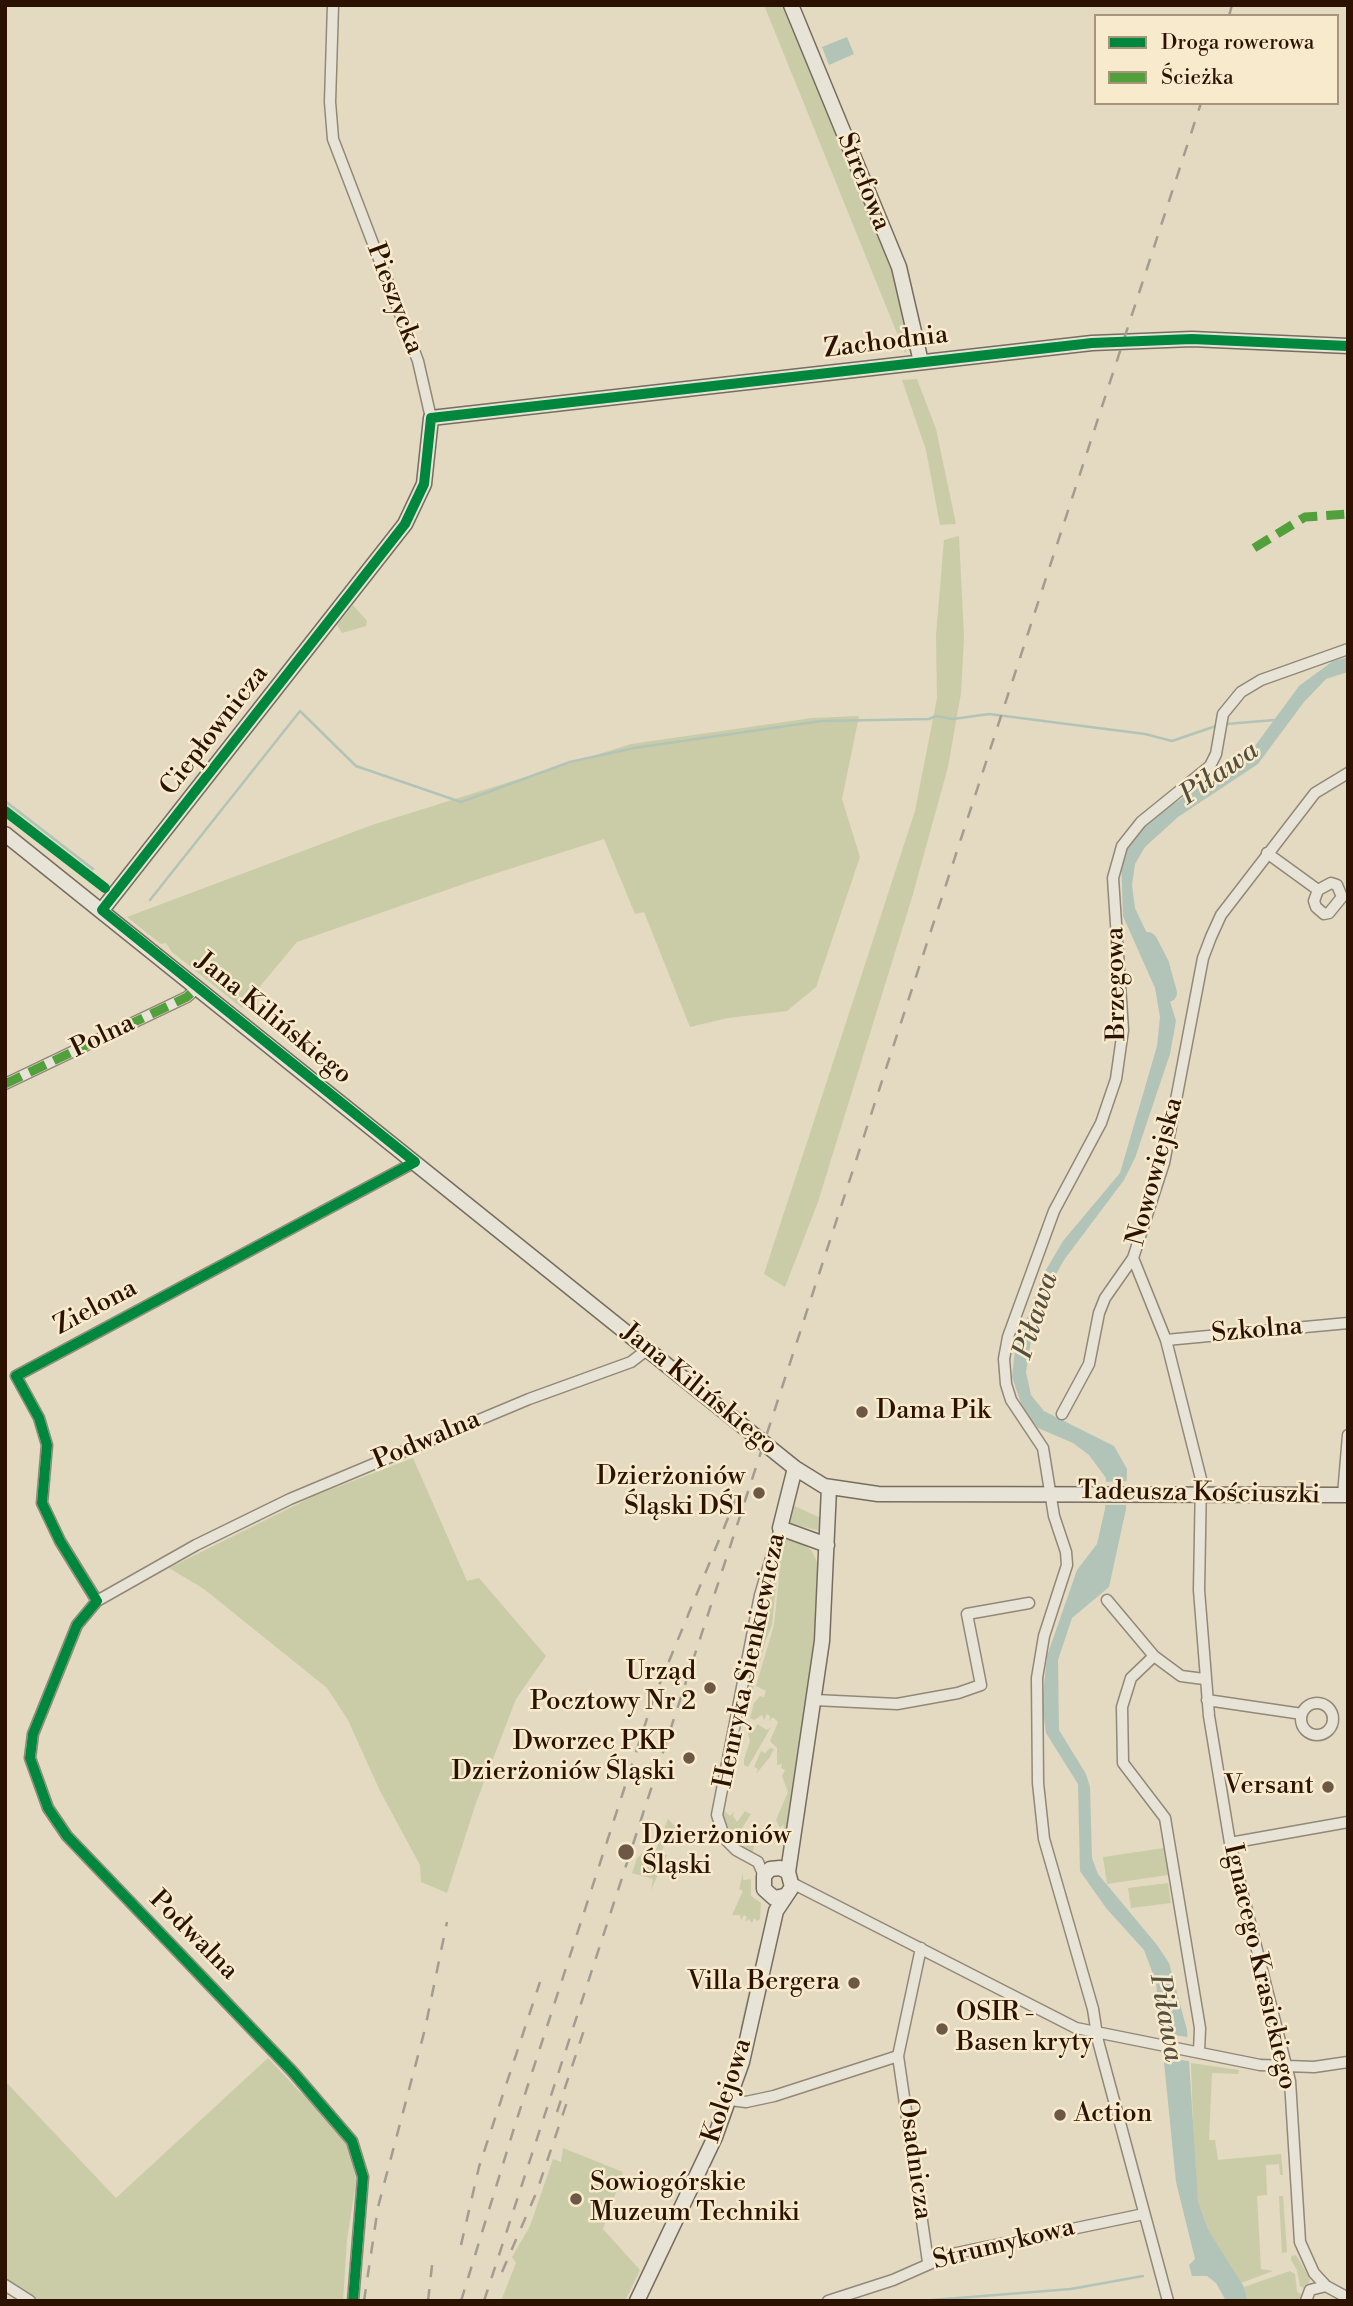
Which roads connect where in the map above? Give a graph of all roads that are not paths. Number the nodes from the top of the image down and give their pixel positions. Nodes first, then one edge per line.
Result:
1 (333, 5) edge
2 (791, 5) edge
3 (1348, 346) edge
4 (922, 362) junction
5 (431, 418) junction
6 (364, 579) joint
7 (1348, 649) edge
8 (1348, 773) edge
9 (5, 834) edge
10 (1267, 853) junction
11 (1318, 890) dead end
12 (102, 910) junction
13 (198, 987) junction
14 (5, 1084) edge
15 (415, 1162) junction
16 (1133, 1258) junction
17 (1348, 1323) edge
18 (1166, 1340) junction
19 (648, 1349) junction
20 (1062, 1414) dead end
21 (1348, 1435) edge
22 (795, 1468) junction
23 (829, 1488) junction
24 (1050, 1492) junction
25 (1345, 1495) edge
26 (1202, 1496) junction
27 (780, 1528) junction
28 (827, 1545) junction
29 (1107, 1600) dead end
30 (97, 1601) junction
31 (1029, 1603) dead end
32 (1154, 1656) junction
33 (1204, 1679) junction
34 (815, 1700) junction
35 (1207, 1700) junction
36 (1302, 1713) dead end
37 (1348, 1822) edge
38 (1230, 1843) junction
39 (787, 1870) junction
40 (764, 1876) junction
41 (778, 1902) junction
42 (921, 1948) junction
43 (1096, 2034) junction
44 (1197, 2051) junction
45 (898, 2056) junction
46 (1348, 2062) edge
47 (1287, 2067) junction
48 (730, 2100) junction
49 (1144, 2214) junction
50 (928, 2262) junction
51 (5, 2285) edge
52 (1326, 2286) junction
53 (1348, 2298) edge
54 (30, 2301) edge
55 (353, 2301) edge
56 (638, 2301) edge
57 (828, 2301) edge
58 (1168, 2301) edge
59 (1306, 2301) edge

1 - 5 street, Pieszycka
2 - 4 street, Strefowa
3 - 4 street, Zachodnia
4 - 5 street, Zachodnia
5 - 6 street, Pieszycka
6 - 12 street, Ciepłownicza
7 - 24 street, Brzegowa
8 - 10 street, Nowowiejska
9 - 12 street, Jana Kilińskiego
10 - 11 street
10 - 16 street, Nowowiejska
12 - 13 street, Jana Kilińskiego
13 - 14 street, Polna
13 - 15 street, Jana Kilińskiego
15 - 19 street, Jana Kilińskiego
15 - 30 street, Zielona
16 - 18 street, Nowowiejska
16 - 20 street
17 - 18 street, Szkolna
18 - 26 street, Nowowiejska
19 - 22 street, Jana Kilińskiego
19 - 30 street, Podwalna
21 - 25 street
22 - 23 street, Jana Kilińskiego
22 - 27 street, Henryka Sienkiewicza
23 - 24 street, Jana Kilińskiego
23 - 28 street
24 - 26 street, Tadeusza Kościuszki
24 - 43 street, Brzegowa
25 - 26 street, Tadeusza Kościuszki
26 - 33 street, Nowowiejska
27 - 28 street
27 - 40 street, Henryka Sienkiewicza
28 - 34 street
29 - 32 street
30 - 55 street, Podwalna
31 - 34 street
32 - 33 street
32 - 44 street
33 - 35 street, Nowowiejska
34 - 39 street
35 - 36 street
35 - 38 street, Ignacego Krasickiego
37 - 38 street
38 - 47 street, Ignacego Krasickiego
39 - 40 street
39 - 41 street, Kolejowa
39 - 42 street
40 - 41 street
41 - 48 street, Kolejowa
42 - 43 street
42 - 45 street, Osadnicza
43 - 44 street
43 - 49 street, Brzegowa
44 - 47 street
45 - 48 street, Osadnicza
45 - 50 street, Osadnicza
46 - 47 street
47 - 52 street, Ignacego Krasickiego
48 - 56 street, Kolejowa
49 - 50 street, Strumykowa
49 - 58 street, Brzegowa
50 - 57 street, Strumykowa
51 - 54 street
52 - 53 street, Ignacego Krasickiego
52 - 59 street

